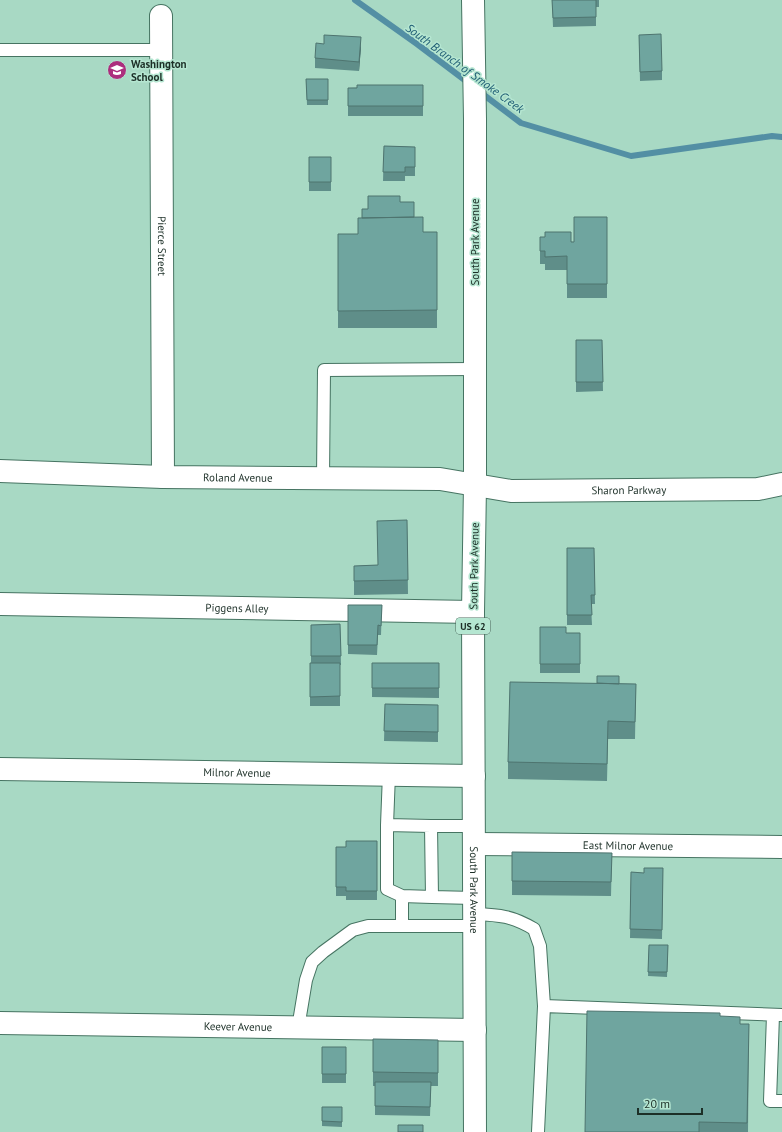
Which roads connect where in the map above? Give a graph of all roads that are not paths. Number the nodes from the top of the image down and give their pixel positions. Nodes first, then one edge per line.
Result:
1 (473, 7) edge
2 (161, 16) dead end
3 (0, 50) edge
4 (162, 50) junction
5 (475, 369) junction
6 (0, 471) edge
7 (163, 477) junction
8 (323, 478) junction
9 (782, 484) edge
10 (475, 485) junction
11 (0, 604) edge
12 (473, 612) junction
13 (0, 769) edge
14 (389, 774) junction
15 (474, 776) junction
16 (387, 825) junction
17 (431, 826) junction
18 (474, 835) junction
19 (782, 847) edge
20 (402, 896) junction
21 (432, 897) junction
22 (474, 913) junction
23 (402, 926) junction
24 (544, 1006) junction
25 (777, 1015) edge
26 (0, 1024) edge
27 (298, 1028) junction
28 (475, 1030) junction
29 (782, 1101) edge
30 (475, 1132) edge
31 (538, 1132) edge

1 - 5 street, South Park Avenue / US 62
2 - 4 street, Pierce Street
3 - 4 lane
4 - 7 street, Pierce Street
5 - 8 lane
5 - 10 street, South Park Avenue / US 62
6 - 7 street, Roland Avenue
7 - 8 street, Roland Avenue
8 - 10 street, Roland Avenue
9 - 10 street, Sharon Parkway
10 - 12 street, South Park Avenue / US 62
11 - 12 street, Piggens Alley
12 - 15 street, South Park Avenue / US 62
13 - 14 street, Milnor Avenue
14 - 15 street, Milnor Avenue
14 - 16 lane
15 - 18 street, South Park Avenue / US 62
16 - 17 lane
16 - 20 lane
17 - 18 lane
17 - 21 lane
18 - 19 street, East Milnor Avenue
18 - 22 street, South Park Avenue / US 62
20 - 21 lane
20 - 23 lane
21 - 22 lane
22 - 23 lane
22 - 24 lane
22 - 28 street, South Park Avenue / US 62
23 - 27 lane
24 - 25 lane
24 - 31 lane
25 - 29 lane
26 - 27 street, Keever Avenue
27 - 28 street, Keever Avenue
28 - 30 street, South Park Avenue / US 62

